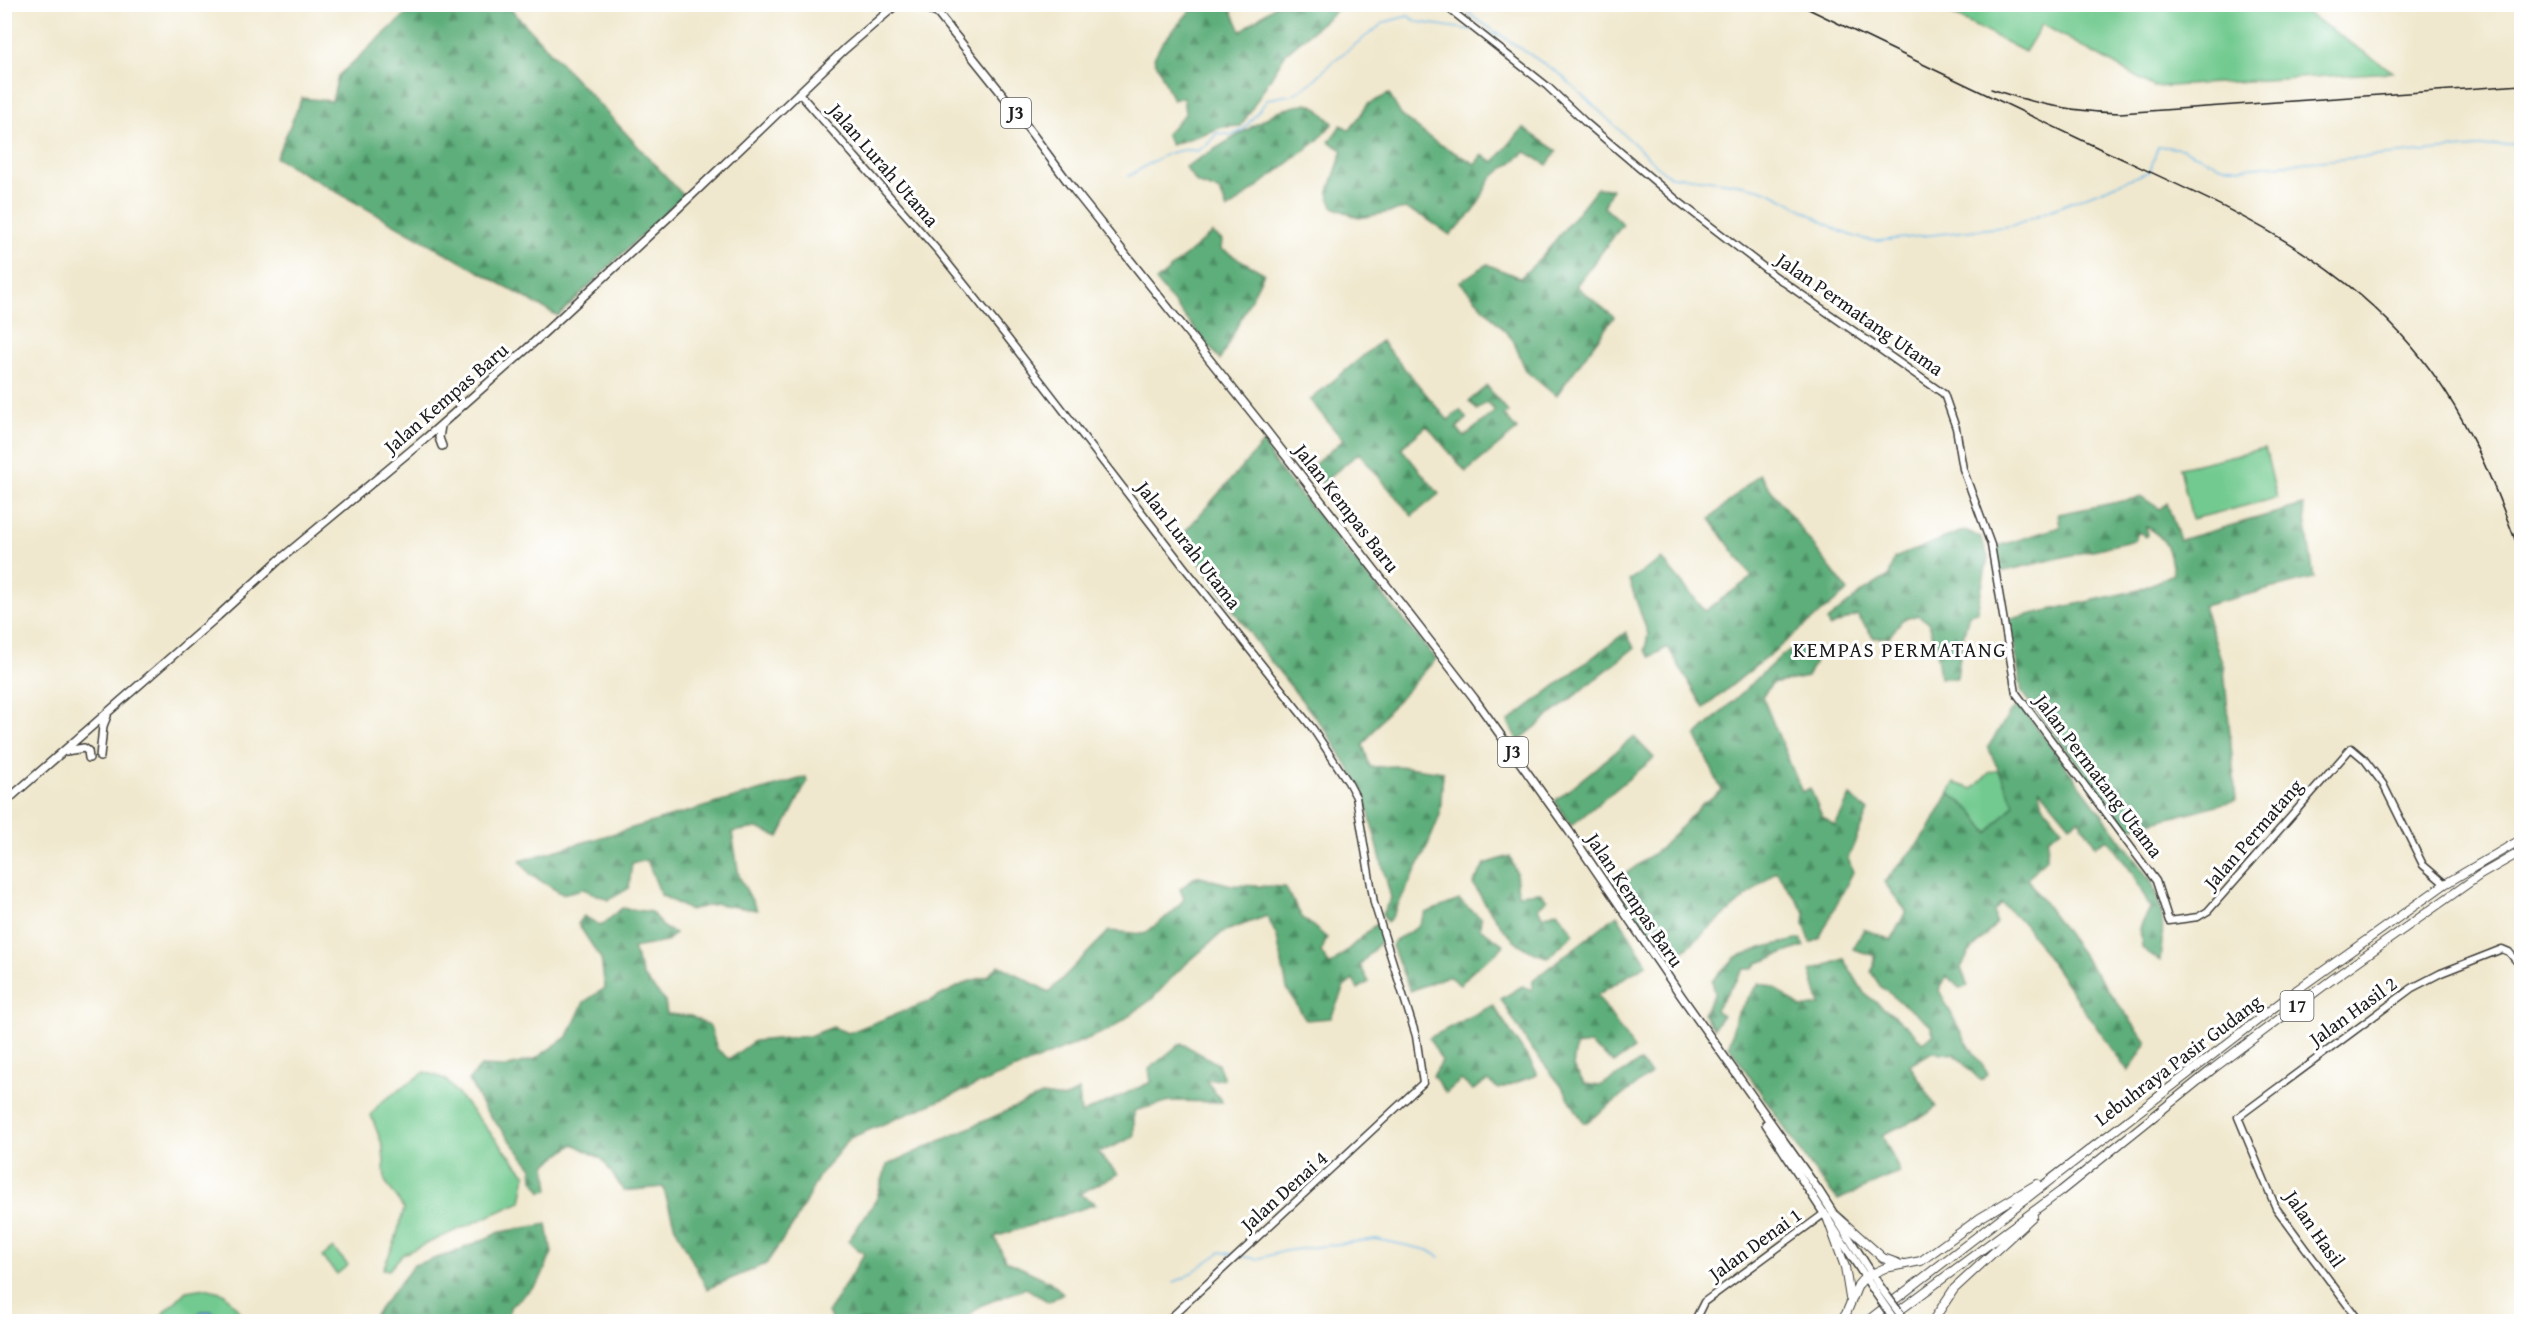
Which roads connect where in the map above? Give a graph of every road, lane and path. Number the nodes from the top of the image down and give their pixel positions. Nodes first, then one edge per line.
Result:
1 (895, 4) edge
2 (906, 4) edge
3 (919, 4) edge
4 (930, 4) edge
5 (935, 4) edge
6 (1443, 4) edge
7 (887, 13) junction
8 (939, 15) junction
9 (799, 93) junction
10 (442, 424) junction
11 (442, 446) dead end
12 (112, 710) junction
13 (60, 754) junction
14 (100, 757) dead end
15 (88, 758) dead end
16 (4, 803) edge
17 (2522, 839) edge
18 (2522, 851) edge
19 (2445, 884) junction
20 (2169, 921) joint
21 (2522, 968) edge
22 (1423, 1083) joint
23 (2238, 1117) joint
24 (2069, 1165) junction
25 (2061, 1191) junction
26 (1829, 1215) junction
27 (1907, 1264) junction
28 (1868, 1276) junction
29 (1878, 1290) junction
30 (1943, 1304) junction
31 (1850, 1306) junction
32 (1166, 1322) edge
33 (1665, 1322) edge
34 (1840, 1322) edge
35 (1866, 1322) edge
36 (1884, 1322) edge
37 (1896, 1322) edge
38 (1906, 1322) edge
39 (1932, 1322) edge
40 (1939, 1322) edge
41 (2360, 1322) edge

1 - 7 main road
2 - 7 main road
3 - 8 main road
4 - 8 main road, Jalan Kempas Baru / J3
5 - 8 main road
6 - 20 street, Jalan Permatang Utama
7 - 9 main road, Jalan Kempas Baru
8 - 26 main road, Jalan Kempas Baru / J3
9 - 10 main road, Jalan Kempas Baru
9 - 22 street, Jalan Lurah Utama
10 - 11 main road
10 - 12 main road, Jalan Kempas Baru
12 - 13 main road, Jalan Kempas Baru
12 - 14 main road
13 - 15 main road
13 - 16 main road, Jalan Kempas Baru
17 - 19 highway, Lebuhraya Pasir Gudang / 17
18 - 25 highway, Lebuhraya Pasir Gudang / 17
19 - 20 street, Jalan Permatang
19 - 24 highway, Lebuhraya Pasir Gudang / 17
21 - 23 street, Jalan Hasil 2
22 - 32 street, Jalan Denai 4
23 - 41 street, Jalan Hasil
24 - 27 highway
24 - 35 highway, Lebuhraya Pasir Gudang / 17
25 - 30 highway
25 - 36 highway, Lebuhraya Pasir Gudang / 17
26 - 27 highway
26 - 28 main road, Jalan Kempas Baru / J3
26 - 31 highway
26 - 33 street, Jalan Denai 1
27 - 28 highway
28 - 29 main road, Jalan Kempas Baru / J3
28 - 31 highway
29 - 37 main road, Jalan Kempas Baru / J3, bridge
29 - 38 main road, Jalan Kempas Baru / J3, bridge
30 - 39 highway
30 - 40 highway
31 - 34 highway

